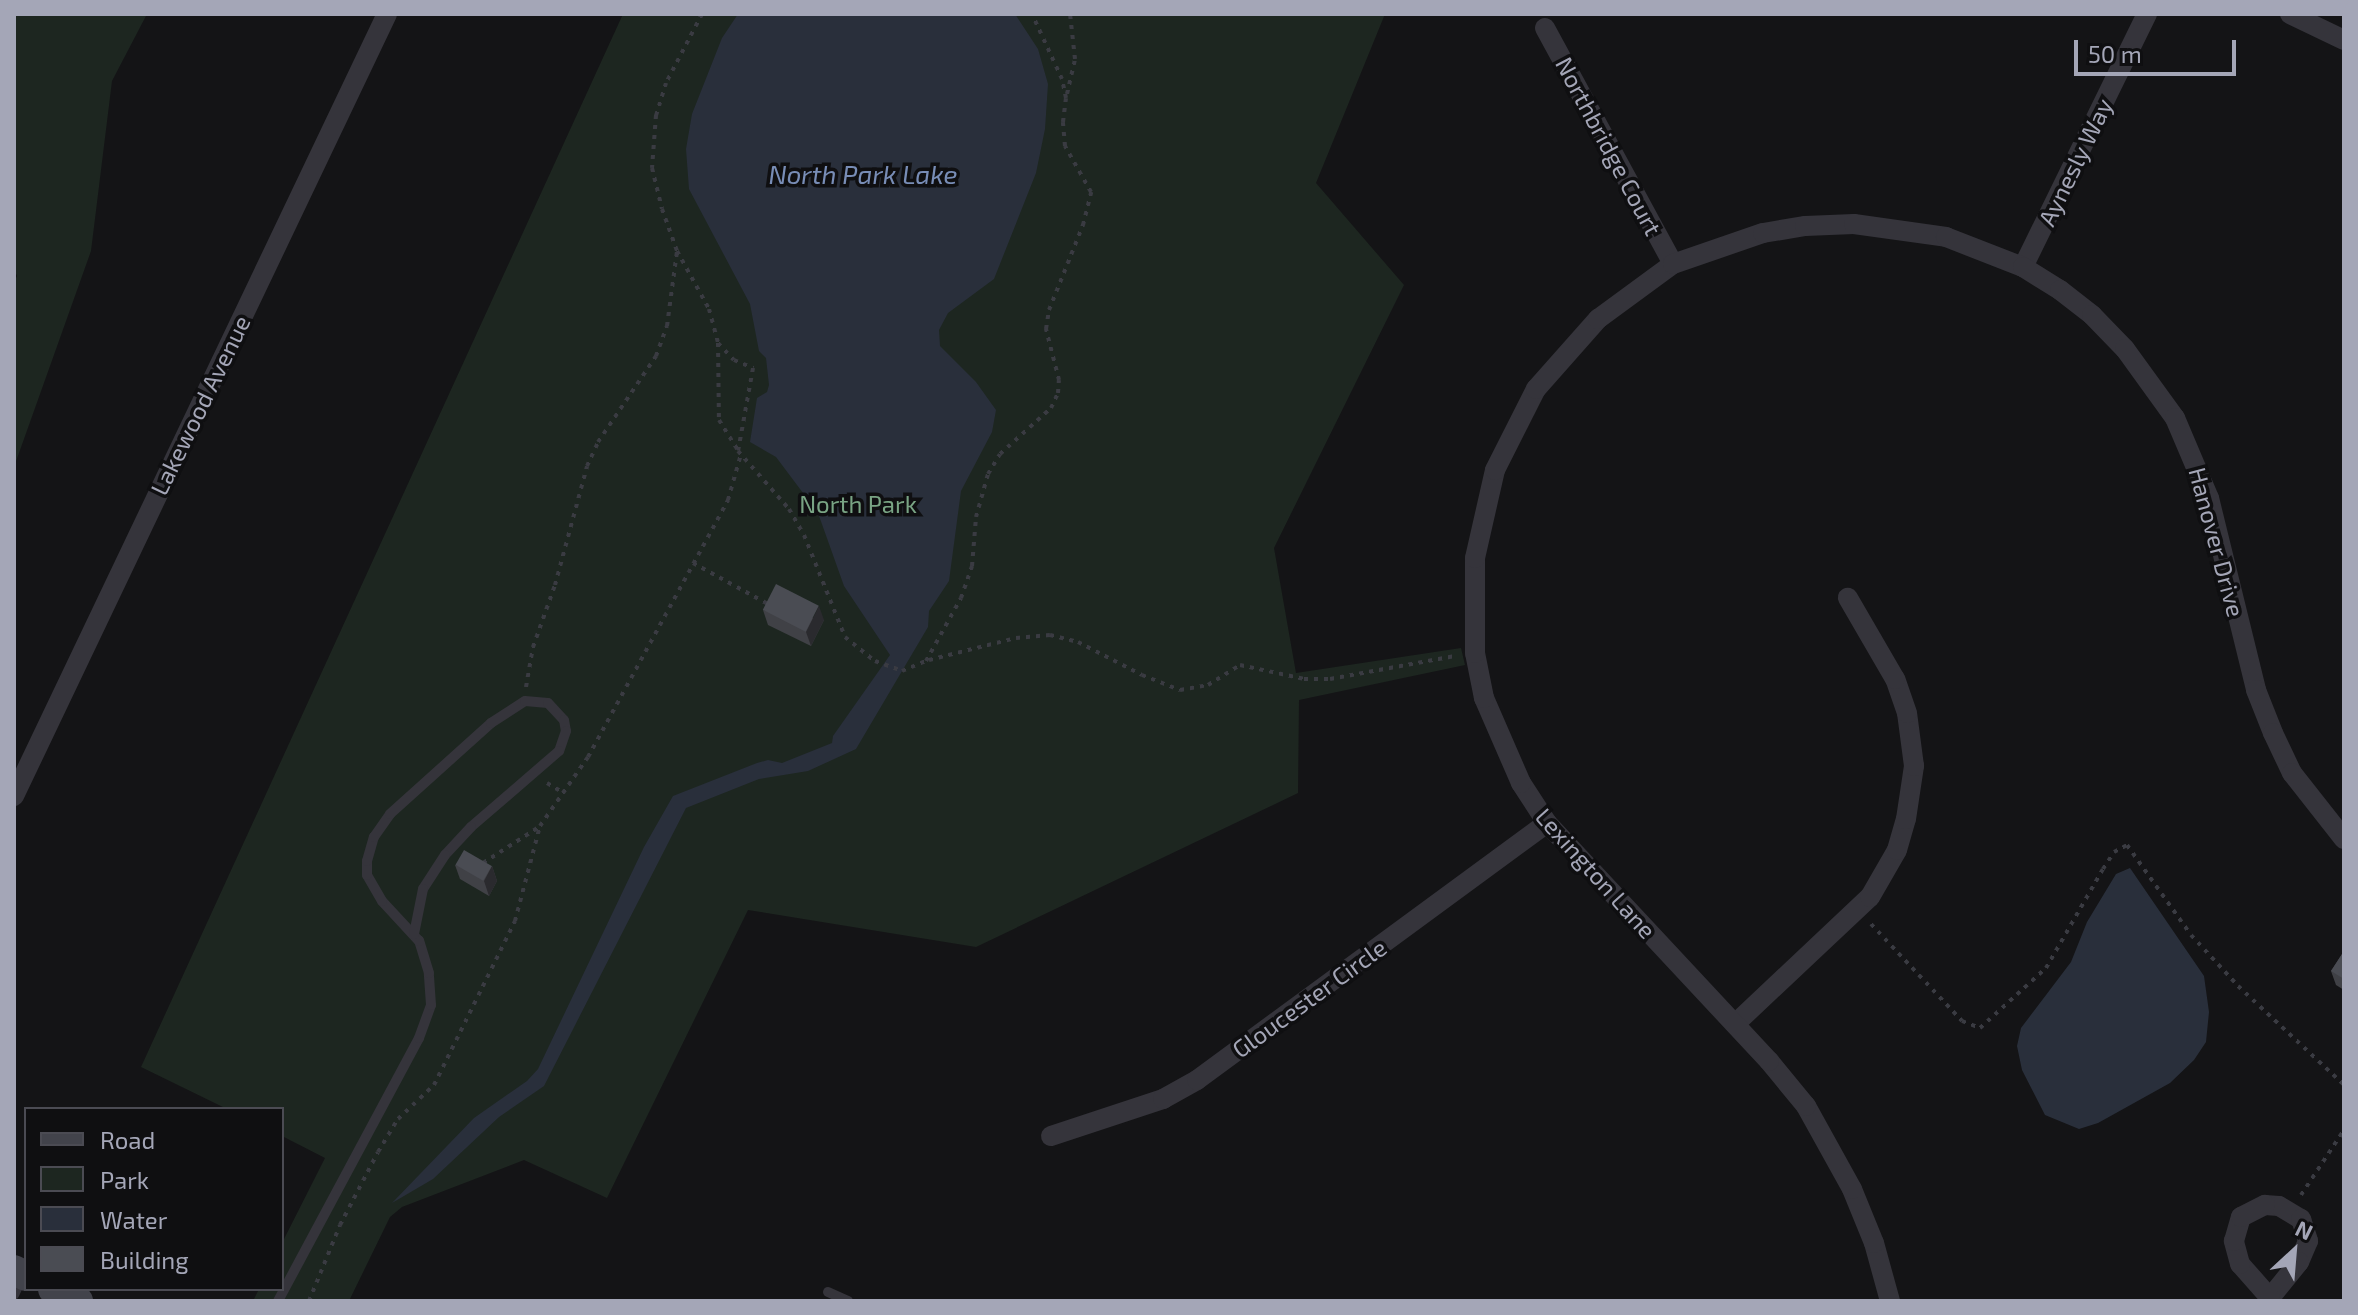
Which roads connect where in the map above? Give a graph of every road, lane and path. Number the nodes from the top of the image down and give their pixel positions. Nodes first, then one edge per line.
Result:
1 (387, 14) edge
2 (702, 14) edge
3 (1032, 14) edge
4 (1070, 14) edge
5 (2147, 14) edge
6 (2290, 14) edge
7 (1545, 28) dead end
8 (2344, 40) edge
9 (1066, 98) junction
10 (677, 251) junction
11 (1673, 264) junction
12 (2023, 267) junction
13 (718, 343) junction
14 (739, 453) junction
15 (693, 563) junction
16 (1848, 598) dead end
17 (776, 608) edge
18 (1475, 653) junction
19 (926, 661) junction
20 (525, 701) junction
21 (14, 796) edge
22 (1547, 823) junction
23 (540, 826) junction
24 (2344, 839) edge
25 (452, 848) junction
26 (1858, 910) junction
27 (414, 934) junction
28 (1735, 1024) junction
29 (2344, 1085) edge
30 (2344, 1130) edge
31 (1051, 1136) dead end
32 (2291, 1211) junction
33 (284, 1290) edge
34 (57, 1291) edge
35 (828, 1292) dead end
36 (2270, 1299) edge
37 (78, 1301) edge
38 (309, 1301) edge
39 (848, 1301) edge
40 (1890, 1301) edge

1 - 21 street, Lakewood Avenue
2 - 10 path
3 - 9 path
4 - 9 path
5 - 12 street, Aynesly Way
6 - 8 street
7 - 11 street, Northbridge Court
9 - 19 path
10 - 13 path
10 - 20 path
11 - 12 street, Hanover Drive
11 - 18 street, Lexington Lane
12 - 24 street, Hanover Drive
13 - 14 path
13 - 14 path
14 - 15 path
14 - 19 path
15 - 17 path
15 - 23 path
16 - 26 street
18 - 19 path
18 - 22 street, Lexington Lane
20 - 25 lane
20 - 27 lane
22 - 28 street, Lexington Lane
22 - 31 street, Gloucester Circle
23 - 25 path
23 - 38 path
25 - 27 lane
26 - 28 street
26 - 29 path
27 - 33 lane
28 - 40 street, Lexington Lane
30 - 32 path
32 - 36 street
32 - 36 street
34 - 37 street
35 - 39 lane

